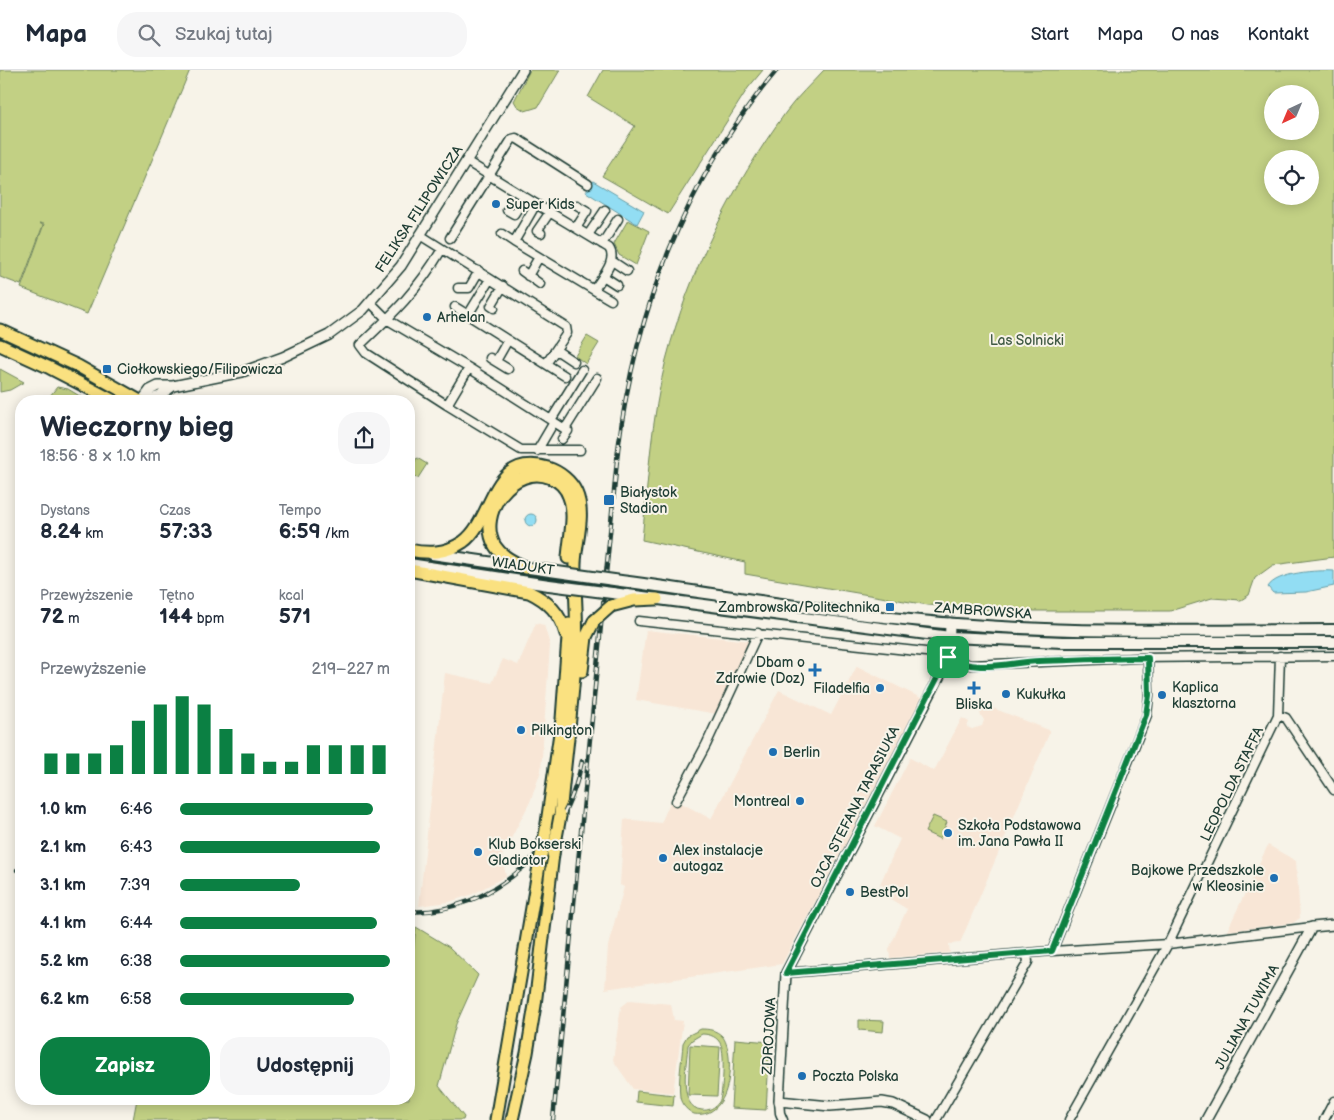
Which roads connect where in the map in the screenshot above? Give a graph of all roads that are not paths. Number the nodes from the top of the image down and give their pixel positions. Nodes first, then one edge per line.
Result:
1 (523, 70) edge
2 (466, 160) junction
3 (489, 174) junction
4 (588, 184) dead end
5 (524, 197) junction
6 (536, 204) junction
7 (578, 205) dead end
8 (507, 210) dead end
9 (605, 210) dead end
10 (550, 212) junction
11 (618, 219) dead end
12 (576, 228) junction
13 (541, 233) dead end
14 (502, 234) dead end
15 (420, 235) junction
16 (588, 235) junction
17 (450, 238) dead end
18 (514, 242) junction
19 (602, 244) junction
20 (442, 249) junction
21 (539, 257) junction
22 (612, 261) junction
23 (627, 271) dead end
24 (479, 272) junction
25 (603, 276) junction
26 (490, 279) junction
27 (540, 284) dead end
28 (617, 285) dead end
29 (502, 286) junction
30 (458, 288) dead end
31 (594, 290) junction
32 (611, 300) dead end
33 (371, 302) junction
34 (455, 307) dead end
35 (494, 308) dead end
36 (468, 316) junction
37 (388, 320) junction
38 (0, 330) edge
39 (508, 340) junction
40 (0, 346) edge
41 (360, 346) junction
42 (556, 350) junction
43 (352, 351) dead end
44 (574, 362) dead end
45 (546, 364) junction
46 (469, 368) junction
47 (508, 369) dead end
48 (582, 370) dead end
49 (565, 376) dead end
50 (597, 378) dead end
51 (102, 395) edge
52 (131, 395) edge
53 (161, 395) edge
54 (447, 404) junction
55 (552, 421) junction
56 (565, 429) junction
57 (562, 439) dead end
58 (580, 450) dead end
59 (536, 451) junction
60 (415, 551) edge
61 (432, 554) junction
62 (415, 565) edge
63 (526, 568) junction
64 (415, 571) edge
65 (634, 582) joint
66 (634, 596) joint
67 (657, 599) junction
68 (639, 622) dead end
69 (950, 624) junction
70 (1334, 630) edge
71 (758, 633) junction
72 (950, 637) junction
73 (1334, 642) edge
74 (568, 648) junction
75 (1280, 656) junction
76 (1334, 656) edge
77 (948, 657) junction
78 (1148, 658) junction
79 (1278, 715) junction
80 (1334, 790) edge
81 (676, 801) dead end
82 (560, 816) junction
83 (1334, 925) edge
84 (1312, 927) junction
85 (1168, 944) junction
86 (1052, 951) junction
87 (1027, 954) junction
88 (786, 973) junction
89 (779, 1101) junction
90 (1334, 1101) edge
91 (496, 1120) edge
92 (512, 1120) edge
93 (783, 1120) edge
94 (926, 1120) edge
95 (936, 1120) edge
96 (1069, 1120) edge
97 (1206, 1120) edge
98 (1324, 1120) edge

1 - 2 street, FELIKSA FILIPOWICZA
2 - 3 street
2 - 15 street, FELIKSA FILIPOWICZA
3 - 4 street
3 - 5 street
3 - 17 street
5 - 6 street
5 - 8 street
6 - 10 street
6 - 18 street
7 - 12 street
9 - 16 street
10 - 12 street
10 - 13 street
11 - 19 street
12 - 16 street
14 - 18 street
15 - 20 street
15 - 33 street, FELIKSA FILIPOWICZA
16 - 19 street
18 - 21 street
19 - 22 street
20 - 24 street
20 - 37 street
21 - 27 street
21 - 31 street
22 - 23 street
22 - 25 street
24 - 26 street
24 - 30 street
25 - 28 street
25 - 31 street
26 - 29 street
26 - 36 street
29 - 35 street
29 - 42 street
31 - 32 street
33 - 37 street
33 - 53 street, FELIKSA FILIPOWICZA
34 - 36 street
36 - 39 street
37 - 41 street
37 - 46 street
38 - 52 main road
39 - 45 street
39 - 47 street
40 - 51 main road
41 - 43 street
41 - 54 street
42 - 44 street
42 - 45 street
45 - 49 street
46 - 54 street
46 - 55 street
48 - 55 street
50 - 56 street
54 - 59 street
55 - 56 street
55 - 59 street
56 - 57 street
58 - 59 street
60 - 61 main road, WIADUKT
61 - 63 main road, WIADUKT
61 - 82 main road
62 - 66 main road, WIADUKT, bridge
63 - 65 main road, WIADUKT, bridge
63 - 74 main road
64 - 74 main road
65 - 69 main road, ZAMBROWSKA
66 - 67 main road, ZAMBROWSKA
67 - 72 main road, ZAMBROWSKA
67 - 82 main road, bridge
68 - 71 street
69 - 70 main road, ZAMBROWSKA
69 - 72 street, OJCA STEFANA TARASIUKA
71 - 77 street
71 - 81 street
72 - 73 main road, ZAMBROWSKA
72 - 77 street, OJCA STEFANA TARASIUKA
74 - 91 main road, bridge
75 - 76 street
75 - 78 street
75 - 79 street
77 - 78 street
77 - 88 street, OJCA STEFANA TARASIUKA
78 - 86 street
79 - 80 street
79 - 85 street, LEOPOLDA STAFFA
82 - 92 main road, bridge
83 - 84 street
84 - 85 street
84 - 97 street, JULIANA TUWIMA
85 - 86 street
85 - 96 street, LEOPOLDA STAFFA
86 - 87 street
87 - 88 street
87 - 95 street
88 - 89 street, ZDROJOWA
89 - 93 street, ZDROJOWA
89 - 94 street
90 - 98 street

